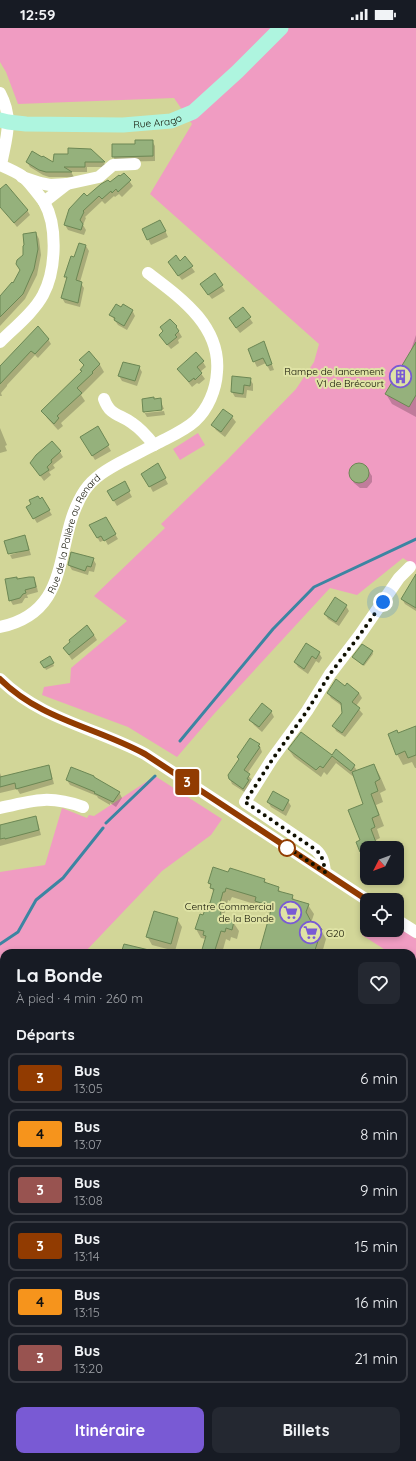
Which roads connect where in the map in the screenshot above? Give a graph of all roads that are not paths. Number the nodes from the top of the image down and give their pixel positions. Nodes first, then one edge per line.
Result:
1 (281, 28) edge
2 (0, 93) edge
3 (4, 121) edge
4 (135, 164) dead end
5 (1, 165) edge
6 (22, 177) junction
7 (67, 184) junction
8 (44, 202) junction
9 (148, 273) dead end
10 (0, 342) edge
11 (104, 399) dead end
12 (154, 444) junction
13 (410, 567) dead end
14 (0, 627) edge
15 (0, 679) edge
16 (83, 807) dead end
17 (0, 808) edge
18 (325, 872) junction
19 (360, 895) edge
20 (404, 924) edge
21 (416, 932) edge

1 - 3 main road, Rue Arago
2 - 3 street
3 - 5 street
4 - 7 street
5 - 6 street
6 - 7 street
6 - 8 street
7 - 8 street
8 - 10 street
9 - 12 street, Rue de la Palière au Renard
11 - 12 street
12 - 14 street, Rue de la Palière au Renard
13 - 18 street
15 - 18 street
16 - 17 street
18 - 19 street
20 - 21 street

